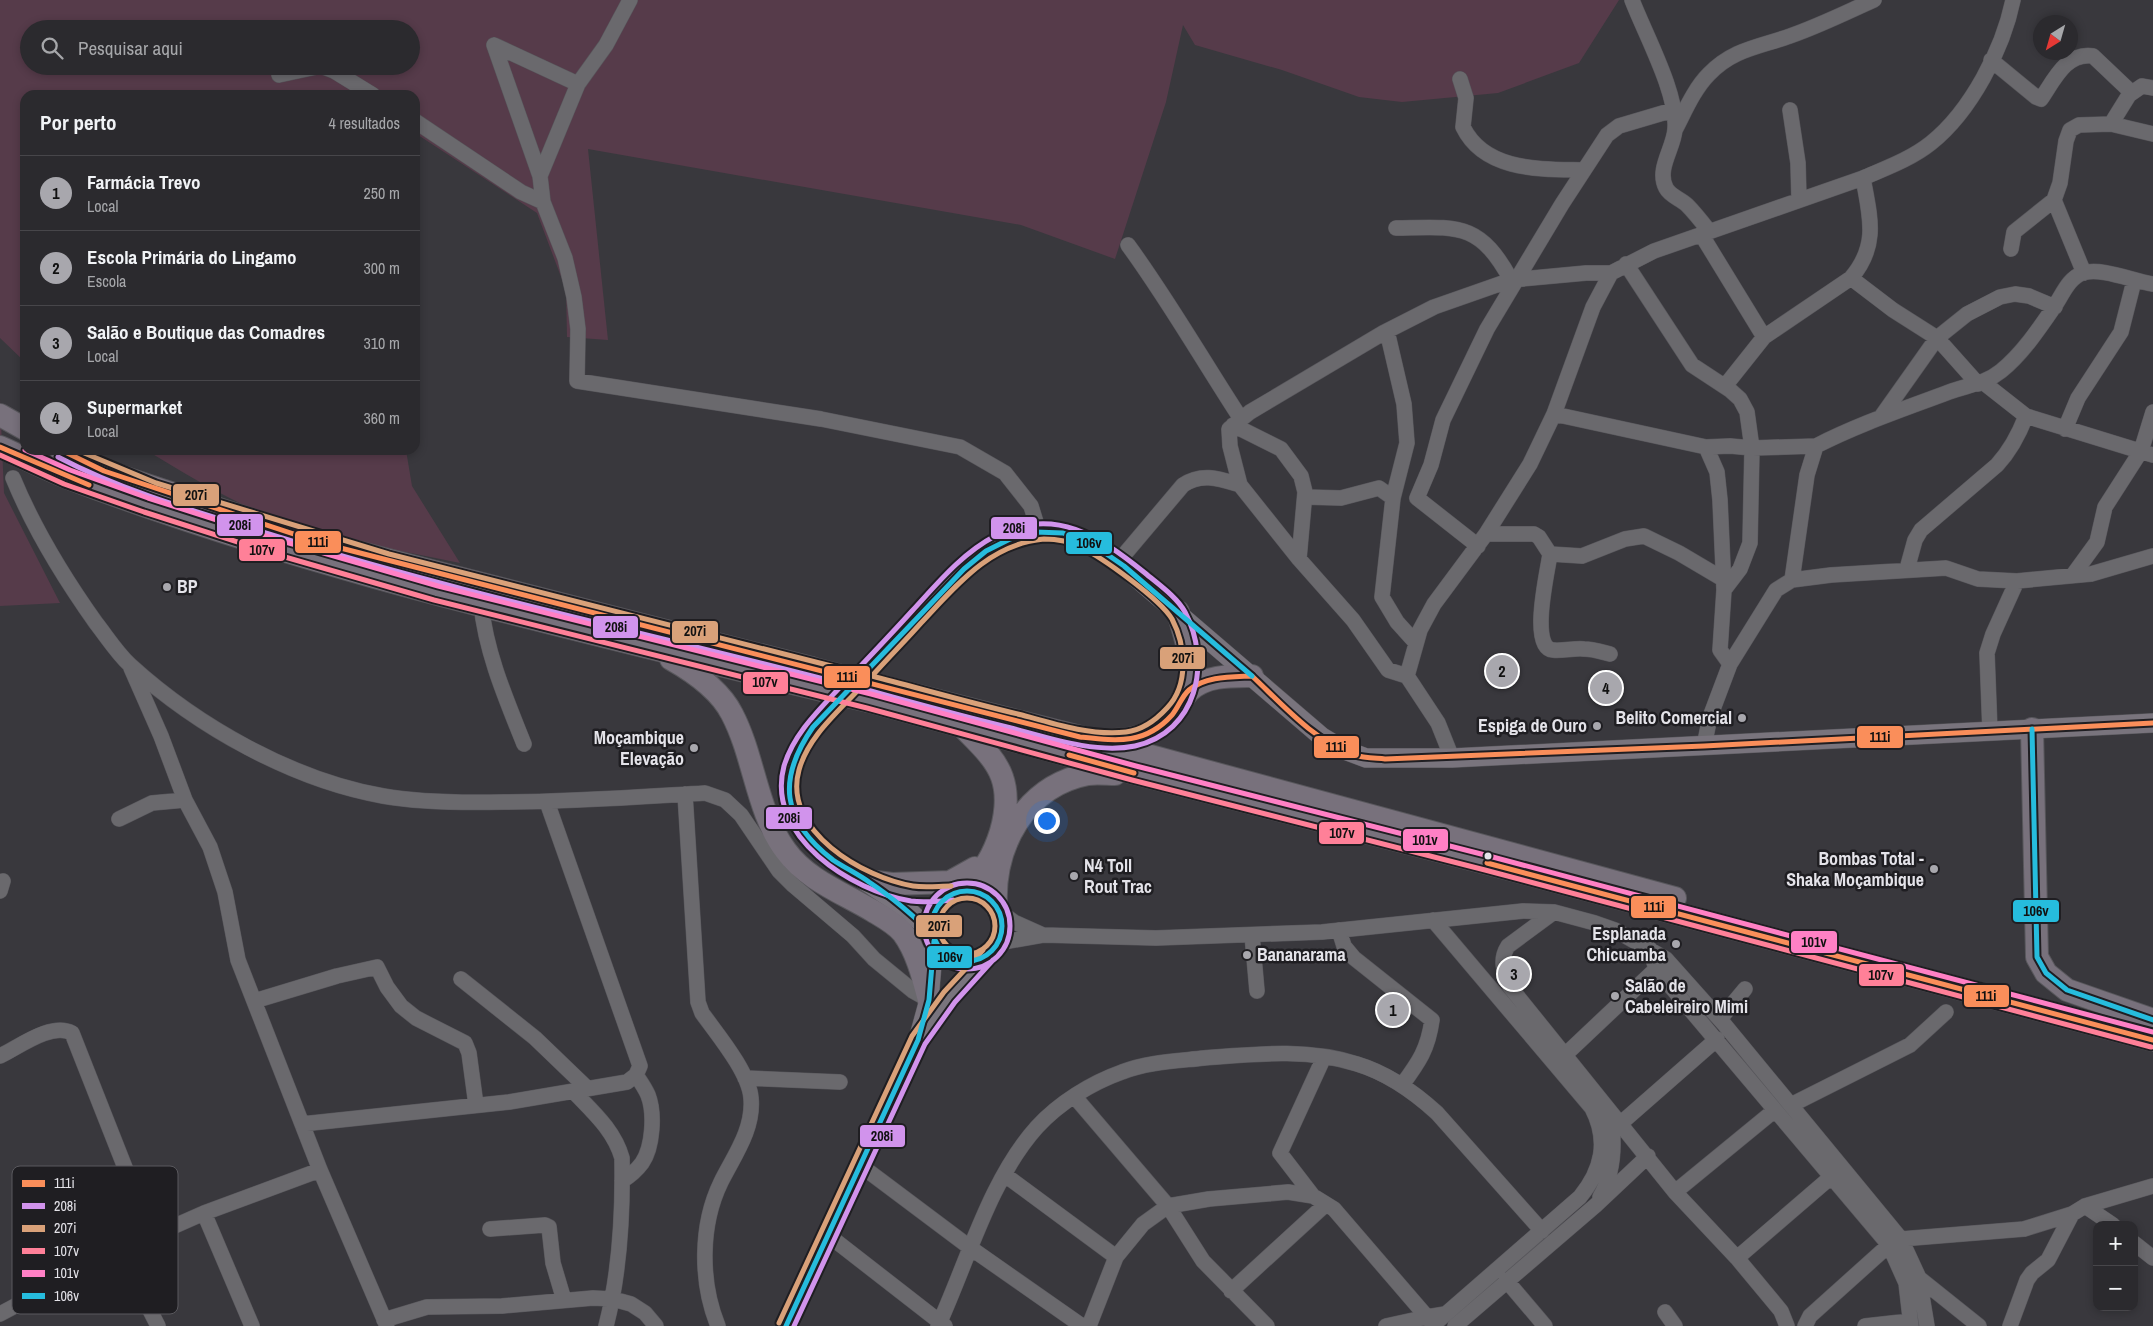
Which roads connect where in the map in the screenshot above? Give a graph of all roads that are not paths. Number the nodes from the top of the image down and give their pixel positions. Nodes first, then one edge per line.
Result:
1 (630, 0) edge
2 (1632, 0) edge
3 (1874, 0) edge
4 (2013, 0) edge
5 (1991, 60) junction
6 (340, 75) edge
7 (1460, 79) dead end
8 (578, 84) junction
9 (2153, 88) edge
10 (365, 90) edge
11 (2132, 93) junction
12 (1673, 110) junction
13 (1790, 110) dead end
14 (420, 124) edge
15 (2111, 124) junction
16 (1675, 130) junction
17 (2153, 134) edge
18 (1584, 170) junction
19 (540, 176) junction
20 (1863, 178) junction
21 (1799, 200) junction
22 (2054, 200) junction
23 (543, 202) junction
24 (1396, 228) dead end
25 (1705, 232) junction
26 (1128, 245) dead end
27 (2011, 249) dead end
28 (1626, 264) junction
29 (1611, 273) junction
30 (2084, 273) junction
31 (1851, 278) junction
32 (1514, 281) junction
33 (2134, 281) junction
34 (2153, 284) edge
35 (2055, 307) junction
36 (1387, 330) junction
37 (1764, 337) junction
38 (1937, 338) junction
39 (1981, 383) junction
40 (1725, 386) junction
41 (2153, 412) edge
42 (1554, 414) junction
43 (0, 415) edge
44 (2026, 416) junction
45 (1881, 418) junction
46 (1237, 422) junction
47 (20, 427) edge
48 (2065, 429) junction
49 (1816, 446) junction
50 (0, 447) edge
51 (1706, 447) junction
52 (1752, 448) junction
53 (2147, 453) edge
54 (71, 455) edge
55 (13, 478) dead end
56 (1240, 485) junction
57 (1305, 497) junction
58 (1392, 498) junction
59 (1039, 532) junction
60 (1482, 540) junction
61 (1550, 554) junction
62 (2153, 556) edge
63 (1299, 559) junction
64 (1118, 562) junction
65 (1907, 569) junction
66 (2073, 575) junction
67 (1792, 580) junction
68 (2017, 582) junction
69 (1723, 584) junction
70 (481, 604) junction
71 (1178, 612) junction
72 (1415, 642) junction
73 (648, 646) junction
74 (1610, 654) dead end
75 (129, 664) junction
76 (1730, 664) junction
77 (804, 676) junction
78 (1252, 676) junction
79 (1406, 676) junction
80 (1189, 690) junction
81 (874, 693) junction
82 (2153, 723) edge
83 (962, 726) junction
84 (2032, 729) junction
85 (1990, 732) junction
86 (1080, 738) junction
87 (524, 744) dead end
88 (1704, 746) junction
89 (1452, 758) junction
90 (1134, 773) junction
91 (685, 794) junction
92 (185, 800) junction
93 (547, 802) junction
94 (119, 819) dead end
95 (997, 842) junction
96 (868, 881) junction
97 (957, 892) junction
98 (997, 909) junction
99 (1554, 912) junction
100 (1433, 920) junction
101 (1339, 930) junction
102 (1042, 935) junction
103 (1252, 935) junction
104 (933, 937) junction
105 (993, 949) junction
106 (1650, 949) junction
107 (1656, 969) junction
108 (461, 979) dead end
109 (1745, 989) dead end
110 (1257, 991) dead end
111 (939, 998) junction
112 (254, 1001) junction
113 (1946, 1012) dead end
114 (1720, 1019) junction
115 (2153, 1020) edge
116 (2153, 1026) edge
117 (1717, 1039) junction
118 (2153, 1040) edge
119 (1566, 1054) junction
120 (0, 1056) edge
121 (1324, 1057) junction
122 (636, 1075) junction
123 (745, 1078) junction
124 (840, 1082) dead end
125 (1402, 1086) junction
126 (580, 1090) junction
127 (1074, 1096) junction
128 (476, 1105) junction
129 (1790, 1105) junction
130 (1775, 1110) junction
131 (1610, 1112) junction
132 (302, 1124) junction
133 (1620, 1124) junction
134 (1648, 1156) junction
135 (860, 1165) junction
136 (124, 1166) edge
137 (320, 1170) junction
138 (1005, 1175) junction
139 (1831, 1177) junction
140 (622, 1181) junction
141 (2153, 1186) edge
142 (1676, 1192) junction
143 (1320, 1200) junction
144 (1596, 1205) junction
145 (1168, 1206) junction
146 (2079, 1210) junction
147 (204, 1213) junction
148 (2105, 1221) edge
149 (178, 1224) edge
150 (490, 1229) dead end
151 (1542, 1231) junction
152 (828, 1236) junction
153 (1895, 1242) junction
154 (2138, 1246) edge
155 (972, 1249) junction
156 (1116, 1257) junction
157 (1737, 1258) junction
158 (2153, 1258) edge
159 (1919, 1278) junction
160 (1506, 1280) junction
161 (1231, 1290) junction
162 (613, 1298) junction
163 (564, 1300) junction
164 (12, 1308) edge
165 (1665, 1312) dead end
166 (0, 1314) edge
167 (152, 1314) edge
168 (1430, 1322) edge
169 (385, 1323) edge
170 (1911, 1323) edge
171 (941, 1325) edge
172 (158, 1326) edge
173 (252, 1326) edge
174 (606, 1326) edge
175 (656, 1326) edge
176 (718, 1326) edge
177 (786, 1326) edge
178 (1082, 1326) edge
179 (1089, 1326) edge
180 (1267, 1326) edge
181 (1386, 1326) edge
182 (1455, 1326) edge
183 (1545, 1326) edge
184 (1675, 1326) edge
185 (1787, 1326) edge
186 (1804, 1326) edge
187 (1865, 1326) edge
188 (1927, 1326) edge
189 (1979, 1326) edge
190 (2010, 1326) edge

1 - 8 street
2 - 12 street
3 - 16 street
4 - 5 street
5 - 11 street
5 - 20 street
6 - 10 street
7 - 18 street
8 - 19 street
8 - 19 street
9 - 11 street
11 - 15 street
12 - 16 street
12 - 18 street
13 - 21 street
14 - 23 street
15 - 17 street
15 - 22 street
16 - 25 street
18 - 32 street
19 - 23 street
20 - 21 street
20 - 31 street
21 - 25 street
22 - 27 street
22 - 30 street
23 - 59 street
24 - 32 street
25 - 28 street
25 - 37 street
26 - 46 street
28 - 29 street
28 - 40 street
29 - 32 street
29 - 42 street
30 - 33 street
30 - 35 street
31 - 37 street
31 - 38 street
32 - 36 street
32 - 60 street
33 - 34 street
33 - 48 street
35 - 38 street
35 - 39 street
36 - 46 street
36 - 58 street
37 - 40 street
38 - 39 street
38 - 45 street
39 - 44 street
39 - 45 street
40 - 52 street
41 - 53 street
42 - 51 street
42 - 60 street
43 - 47 highway
44 - 48 street
44 - 65 street
45 - 49 street
46 - 56 street
46 - 57 street
48 - 53 street
49 - 52 street
49 - 67 street
50 - 70 highway
51 - 52 street
51 - 69 street
52 - 69 street
53 - 66 street
54 - 77 highway
55 - 75 street
56 - 63 street
56 - 64 street
57 - 58 street
57 - 63 street
58 - 72 street
59 - 64 main road
59 - 96 main road
60 - 61 street
60 - 72 street
61 - 69 street
61 - 74 street
62 - 66 street
63 - 79 street
64 - 71 main road
65 - 67 street
65 - 68 street
66 - 68 street
67 - 76 street
68 - 85 street
69 - 76 street
70 - 73 highway
70 - 87 street
71 - 78 main road
71 - 80 highway
72 - 79 street
73 - 77 highway
73 - 111 highway
75 - 92 street
75 - 93 street
76 - 88 street
77 - 81 highway, bridge
78 - 80 highway
78 - 89 main road
79 - 89 street
80 - 86 highway
81 - 83 highway
81 - 86 highway
82 - 84 main road
83 - 90 highway
83 - 95 highway
84 - 85 main road
84 - 115 highway
85 - 88 main road
86 - 116 highway
88 - 89 main road
90 - 98 highway
90 - 118 highway
91 - 93 street
91 - 111 street
91 - 123 street
92 - 94 street
92 - 112 street
93 - 122 street
95 - 96 highway
95 - 97 highway
96 - 97 main road
96 - 104 main road
97 - 98 main road
97 - 104 main road
98 - 102 street
98 - 105 main road
99 - 100 street
99 - 106 street
99 - 119 street
100 - 101 street
100 - 151 street
101 - 103 street
101 - 125 street
102 - 103 street
102 - 105 street
103 - 110 street
104 - 105 main road
104 - 111 main road
105 - 111 main road
106 - 107 street
106 - 114 street
107 - 117 street
107 - 119 street
108 - 126 street
109 - 114 street
111 - 135 main road
112 - 128 street
112 - 132 street
113 - 129 street
114 - 129 street
117 - 130 street
117 - 133 street
119 - 131 street
120 - 136 street
121 - 125 street
121 - 127 street
121 - 143 street
122 - 126 street
122 - 140 street
123 - 124 street
123 - 176 street
125 - 151 street
126 - 128 street
126 - 140 street
127 - 138 street
127 - 145 street
128 - 132 street
129 - 153 street
130 - 139 street
130 - 142 street
131 - 133 street
131 - 144 street
132 - 137 street
133 - 134 street
134 - 142 street
134 - 144 street
135 - 152 main road
135 - 155 street
137 - 147 street
137 - 169 street
138 - 155 street
138 - 156 street
139 - 153 street
139 - 157 street
140 - 162 street
141 - 146 street
142 - 157 street
143 - 145 street
143 - 161 street
143 - 168 street
144 - 160 street
145 - 156 street
145 - 161 street
146 - 148 street
146 - 153 street
146 - 190 street
147 - 149 street
147 - 173 street
150 - 163 street
151 - 168 street
152 - 171 street
152 - 177 main road
153 - 159 street
153 - 170 street
153 - 186 street
154 - 158 street
155 - 171 street
155 - 178 street
156 - 179 street
157 - 185 street
159 - 188 street
159 - 189 street
160 - 182 street
160 - 183 street
161 - 180 street
162 - 163 street
162 - 174 street
162 - 175 street
163 - 169 street
164 - 166 street
165 - 184 street
167 - 172 street
168 - 181 street
170 - 187 street

